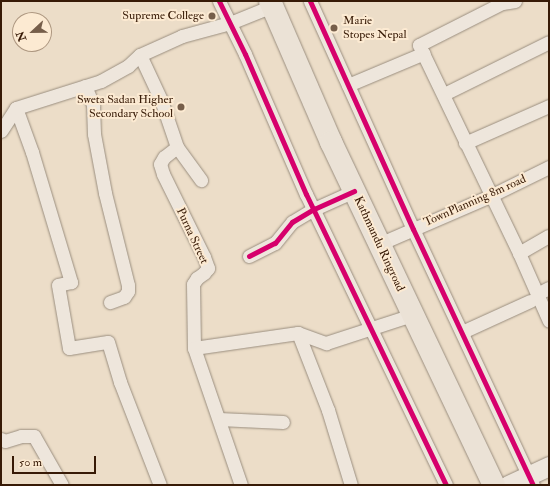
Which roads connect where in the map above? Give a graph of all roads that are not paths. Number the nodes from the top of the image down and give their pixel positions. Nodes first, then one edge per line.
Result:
1 (219, 1) edge
2 (310, 1) edge
3 (515, 1) edge
4 (271, 3) edge
5 (230, 22) junction
6 (549, 42) edge
7 (424, 53) junction
8 (140, 55) junction
9 (348, 85) junction
10 (85, 86) junction
11 (444, 94) junction
12 (549, 106) edge
13 (10, 111) edge
14 (1, 131) edge
15 (465, 143) junction
16 (177, 147) junction
17 (549, 167) edge
18 (201, 180) dead end
19 (354, 191) junction
20 (490, 196) junction
21 (314, 209) junction
22 (413, 229) junction
23 (549, 236) edge
24 (379, 244) junction
25 (519, 253) junction
26 (249, 256) dead end
27 (549, 288) edge
28 (534, 297) junction
29 (110, 302) dead end
30 (412, 315) junction
31 (549, 321) edge
32 (372, 328) junction
33 (462, 332) junction
34 (298, 334) junction
35 (194, 348) junction
36 (219, 419) junction
37 (283, 422) dead end
38 (1, 439) edge
39 (549, 466) edge
40 (531, 480) edge
41 (62, 485) edge
42 (160, 485) edge
43 (241, 485) edge
44 (351, 485) edge
45 (446, 485) edge
46 (494, 485) edge
47 (508, 485) edge

1 - 5 street
2 - 9 street
3 - 7 street
4 - 5 street
4 - 19 highway, Kathmandu Ringroad
5 - 8 street
5 - 21 street
6 - 11 street
7 - 9 street
7 - 11 street
8 - 10 street
8 - 16 street
9 - 22 street
10 - 13 street
10 - 29 street
11 - 15 street
12 - 15 street
13 - 14 street
13 - 42 street
15 - 20 street
16 - 18 street
16 - 35 street, Purna Street
17 - 20 street, TownPlanning 8m road
19 - 21 street
19 - 24 highway, Kathmandu Ringroad
20 - 22 street, TownPlanning 8m road
20 - 25 street
21 - 26 street
21 - 32 street
22 - 24 street, TownPlanning 8m road
22 - 33 street
23 - 25 street
24 - 30 highway, Kathmandu Ringroad
25 - 28 street
27 - 28 street
28 - 31 street
28 - 33 street
30 - 32 street
30 - 46 highway, Kathmandu Ringroad
32 - 34 street
32 - 45 street
33 - 40 street
34 - 35 street
34 - 44 street
35 - 36 street
36 - 37 street
36 - 43 street
38 - 41 street
39 - 40 main road
40 - 47 main road

